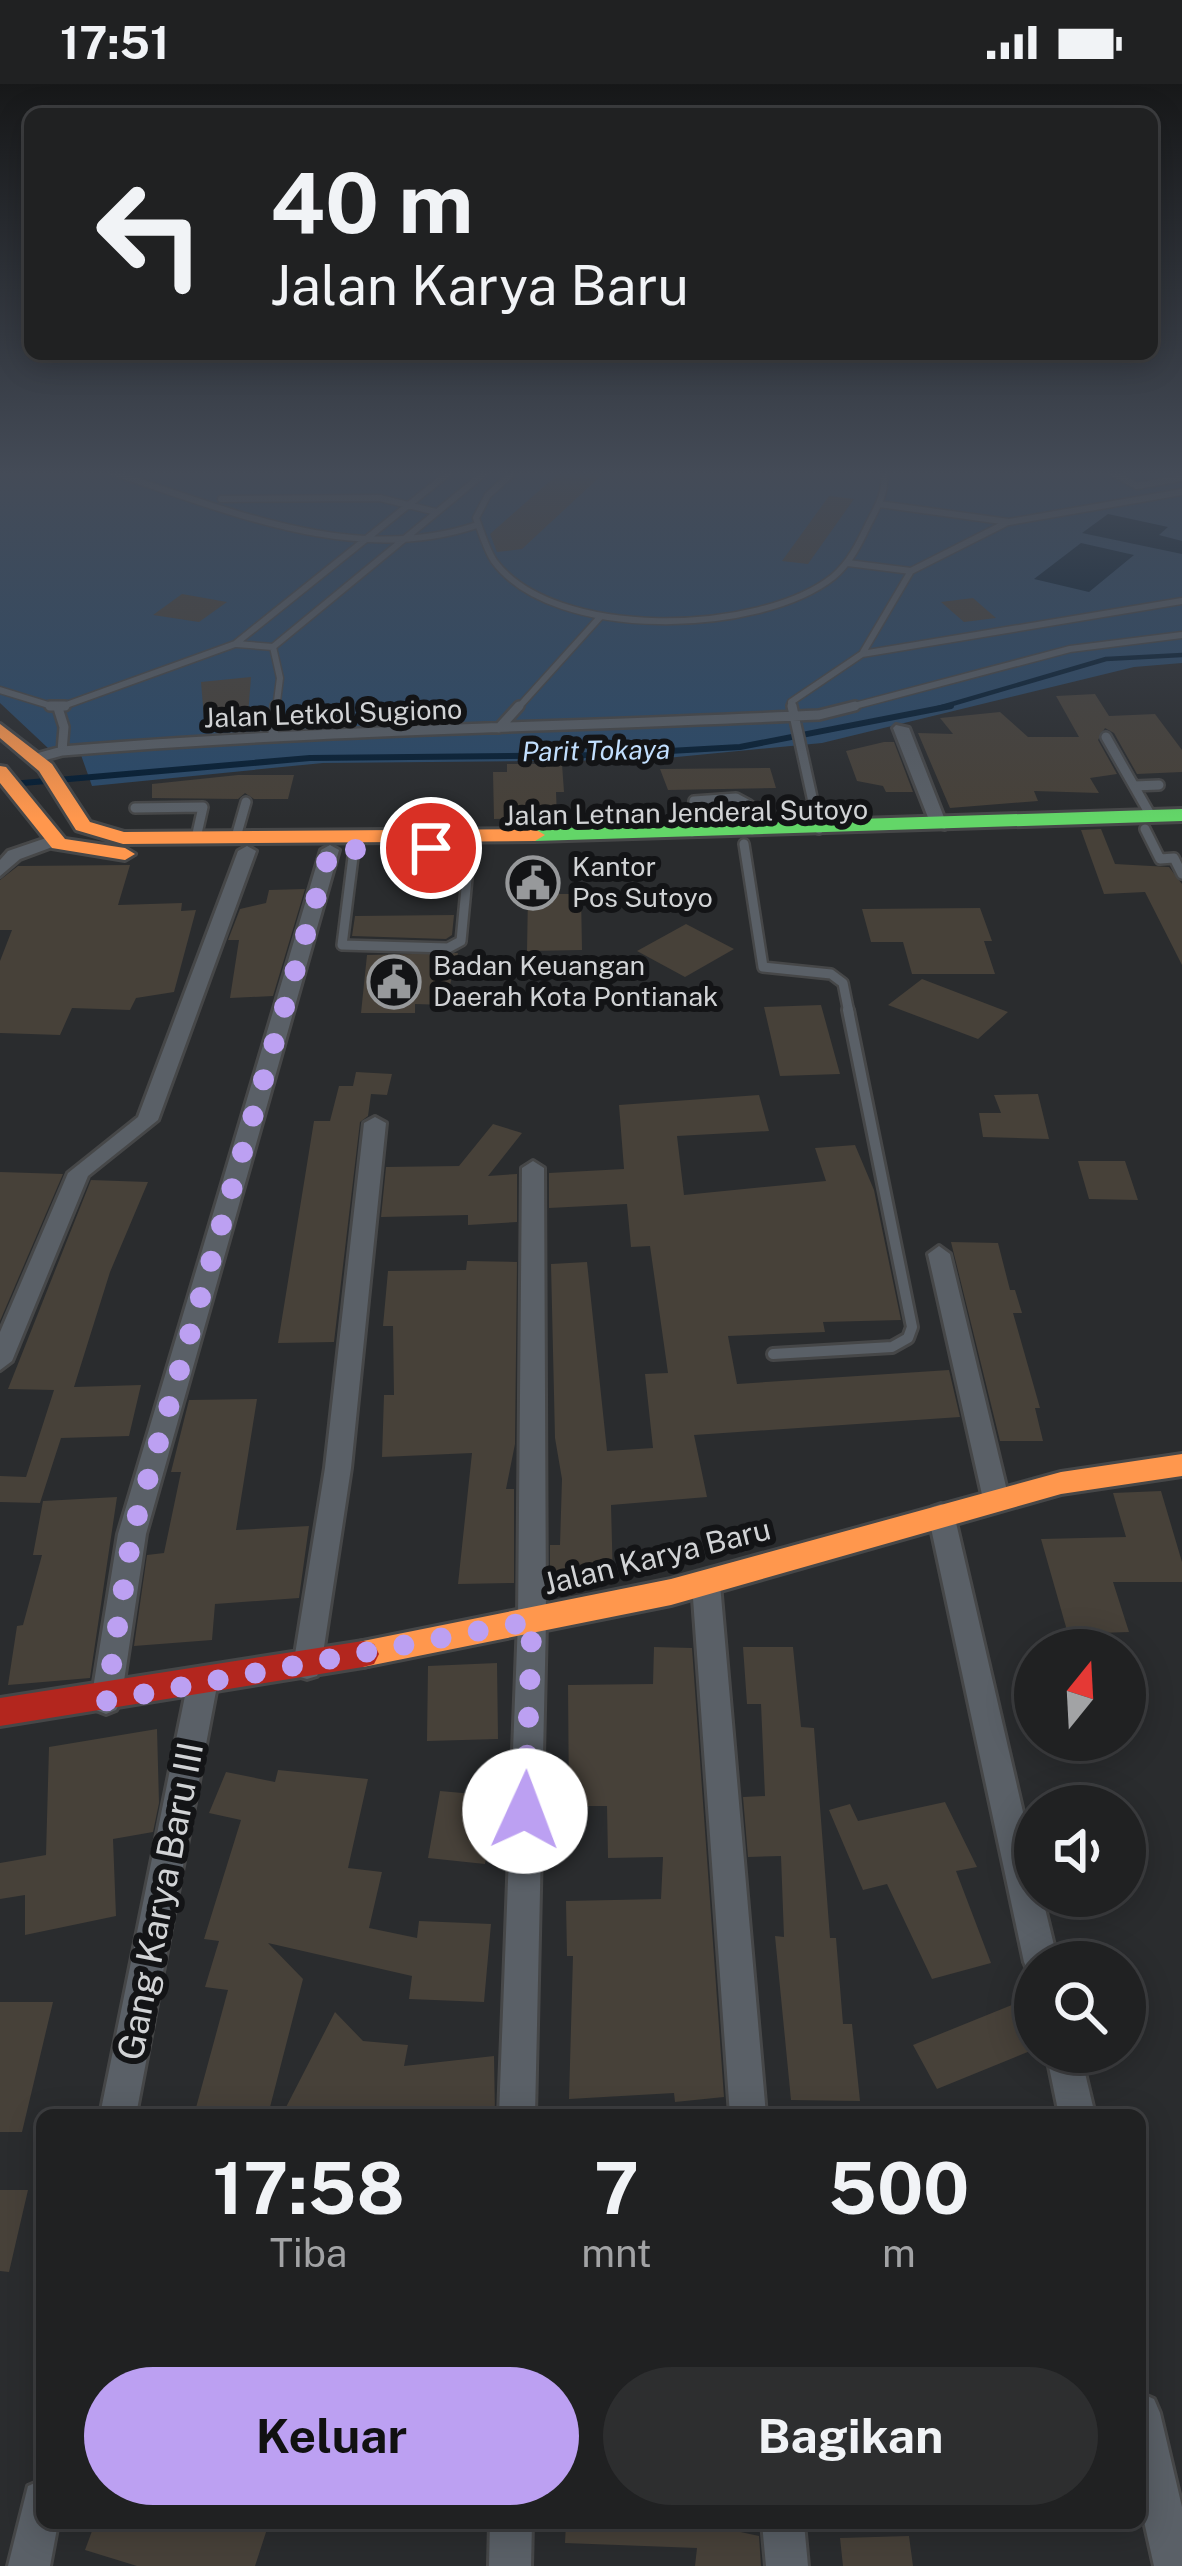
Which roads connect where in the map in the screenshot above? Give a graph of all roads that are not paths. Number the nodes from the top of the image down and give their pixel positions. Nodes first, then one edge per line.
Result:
1 (309, 587) edge
2 (348, 587) edge
3 (518, 587) edge
4 (816, 587) edge
5 (902, 587) edge
6 (1182, 601) edge
7 (601, 616) junction
8 (1182, 635) edge
9 (236, 644) junction
10 (272, 647) junction
11 (862, 654) junction
12 (0, 690) edge
13 (58, 708) junction
14 (793, 716) junction
15 (901, 728) dead end
16 (0, 729) edge
17 (498, 729) junction
18 (273, 733) junction
19 (1106, 737) dead end
20 (50, 767) junction
21 (6, 778) edge
22 (1159, 785) dead end
23 (1134, 786) junction
24 (246, 802) dead end
25 (135, 808) dead end
26 (1182, 815) edge
27 (1148, 823) junction
28 (939, 825) junction
29 (1182, 828) edge
30 (819, 829) junction
31 (748, 837) junction
32 (196, 838) junction
33 (618, 839) junction
34 (49, 842) junction
35 (242, 844) junction
36 (470, 847) junction
37 (342, 849) junction
38 (0, 871) edge
39 (1182, 874) edge
40 (375, 1124) dead end
41 (532, 1168) dead end
42 (939, 1255) dead end
43 (773, 1354) dead end
44 (0, 1361) edge
45 (1182, 1466) edge
46 (996, 1498) junction
47 (940, 1514) junction
48 (706, 1583) junction
49 (532, 1621) junction
50 (307, 1667) junction
51 (202, 1686) junction
52 (106, 1701) junction
53 (0, 1712) edge
54 (1036, 1941) edge
55 (1068, 2073) edge
56 (119, 2109) edge
57 (518, 2109) edge
58 (748, 2109) edge
59 (1076, 2109) edge
60 (1146, 2439) edge
61 (36, 2529) edge
62 (511, 2529) edge
63 (784, 2529) edge
64 (29, 2566) edge
65 (510, 2566) edge
66 (787, 2566) edge
67 (1175, 2566) edge

1 - 9 lane
2 - 10 lane
3 - 7 lane
4 - 7 lane
5 - 11 lane
6 - 11 lane
7 - 17 lane
8 - 14 lane, Jalan Letkol Sugiono
9 - 10 lane
9 - 13 lane
10 - 18 lane
11 - 14 lane
12 - 13 lane
13 - 20 lane
14 - 17 lane, Jalan Letkol Sugiono
14 - 30 lane
15 - 28 street
16 - 20 street
17 - 18 lane, Jalan Letkol Sugiono
18 - 20 lane, Jalan Letkol Sugiono
19 - 23 lane
20 - 32 street, Jalan Letnan Jenderal Sutoyo
21 - 34 street
22 - 23 lane
23 - 27 lane
24 - 35 lane
25 - 32 lane
26 - 27 street, Jalan Letnan Jenderal Sutoyo
27 - 28 street, Jalan Letnan Jenderal Sutoyo
27 - 29 street, Jalan Letnan Jenderal Sutoyo
27 - 31 street, Jalan Letnan Jenderal Sutoyo
27 - 39 lane
28 - 30 street, Jalan Letnan Jenderal Sutoyo
30 - 31 street, Jalan Letnan Jenderal Sutoyo
31 - 33 street, Jalan Letnan Jenderal Sutoyo
31 - 33 street, Jalan Letnan Jenderal Sutoyo
31 - 43 lane
32 - 35 street, Jalan Letnan Jenderal Sutoyo
33 - 35 street, Jalan Letnan Jenderal Sutoyo
33 - 36 street, Jalan Letnan Jenderal Sutoyo
34 - 35 street, Jalan Letnan Jenderal Sutoyo
34 - 38 street
35 - 37 street, Jalan Letnan Jenderal Sutoyo
35 - 44 street
36 - 37 street, Jalan Letnan Jenderal Sutoyo
36 - 37 lane
37 - 52 street
40 - 50 street
41 - 49 street
42 - 46 street
45 - 46 street, Jalan Karya Baru
46 - 47 street, Jalan Karya Baru
47 - 48 street, Jalan Karya Baru
47 - 54 street
48 - 49 street, Jalan Karya Baru
48 - 58 street
49 - 50 street, Jalan Karya Baru
49 - 57 street
50 - 51 street, Jalan Karya Baru
51 - 52 street, Jalan Karya Baru
51 - 56 street, Gang Karya Baru III
52 - 53 street, Jalan Karya Baru
55 - 59 street
60 - 67 street
61 - 64 street
62 - 65 street
63 - 66 street

